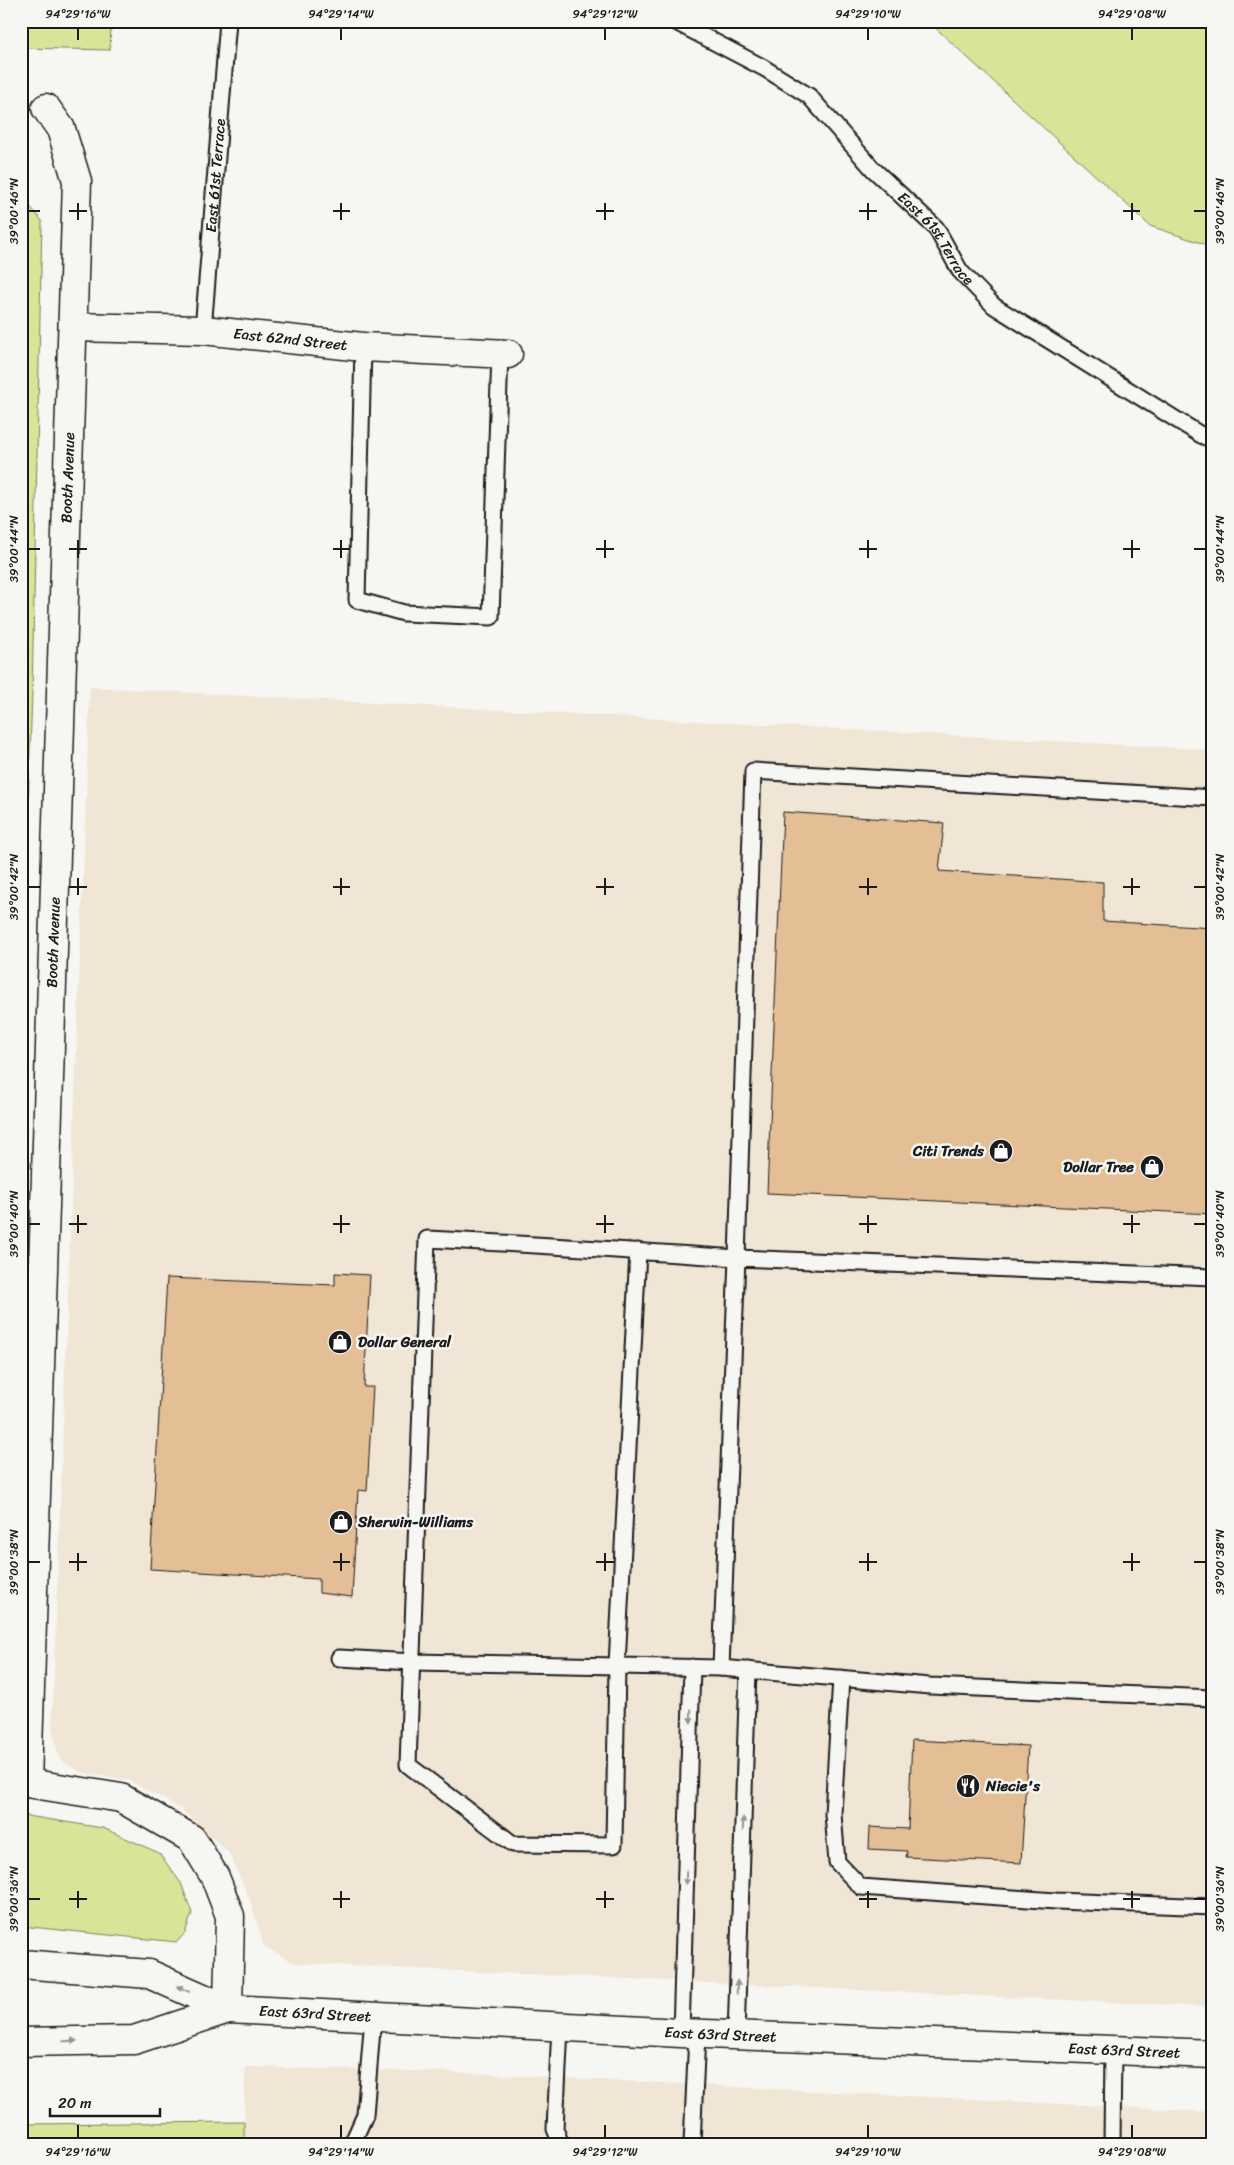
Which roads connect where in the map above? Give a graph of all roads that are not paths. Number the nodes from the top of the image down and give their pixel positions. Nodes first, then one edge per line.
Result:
1 (228, 21) edge
2 (674, 21) edge
3 (46, 108) dead end
4 (73, 327) junction
5 (203, 330) junction
6 (363, 347) junction
7 (504, 354) joint
8 (1213, 440) edge
9 (1213, 798) edge
10 (638, 1251) junction
11 (737, 1258) junction
12 (1213, 1277) edge
13 (339, 1658) dead end
14 (413, 1662) junction
15 (618, 1666) junction
16 (692, 1667) junction
17 (721, 1668) junction
18 (748, 1670) junction
19 (841, 1678) junction
20 (1213, 1698) edge
21 (24, 1782) edge
22 (1213, 1907) edge
23 (21, 1964) edge
24 (228, 2009) junction
25 (373, 2017) junction
26 (560, 2027) junction
27 (689, 2033) junction
28 (736, 2036) junction
29 (21, 2042) edge
30 (1113, 2050) junction
31 (1213, 2054) edge
32 (352, 2144) edge
33 (562, 2144) edge
34 (692, 2144) edge
35 (1112, 2144) edge

1 - 5 lane, East 61st Terrace
2 - 8 lane, East 61st Terrace
3 - 4 street, Booth Avenue
4 - 5 street, East 62nd Street
4 - 21 street, Booth Avenue
5 - 6 street, East 62nd Street
6 - 7 street, East 62nd Street
6 - 7 lane
9 - 11 lane
10 - 11 lane
10 - 14 lane
10 - 15 lane
11 - 12 lane
11 - 17 lane
13 - 14 lane
14 - 15 lane
14 - 15 lane
15 - 16 lane
16 - 17 lane
16 -> 27 lane
17 - 18 lane
18 - 19 lane
28 -> 18 lane
19 - 20 lane
19 - 22 lane
21 - 24 street
24 -> 23 street, East 63rd Street
24 - 25 street, East 63rd Street
29 -> 24 street, East 63rd Street
25 - 26 street, East 63rd Street
25 - 32 lane
26 - 27 street, East 63rd Street
26 - 33 lane
27 - 28 street, East 63rd Street
27 - 34 lane
28 - 30 street, East 63rd Street
30 - 31 street, East 63rd Street
30 - 35 lane

